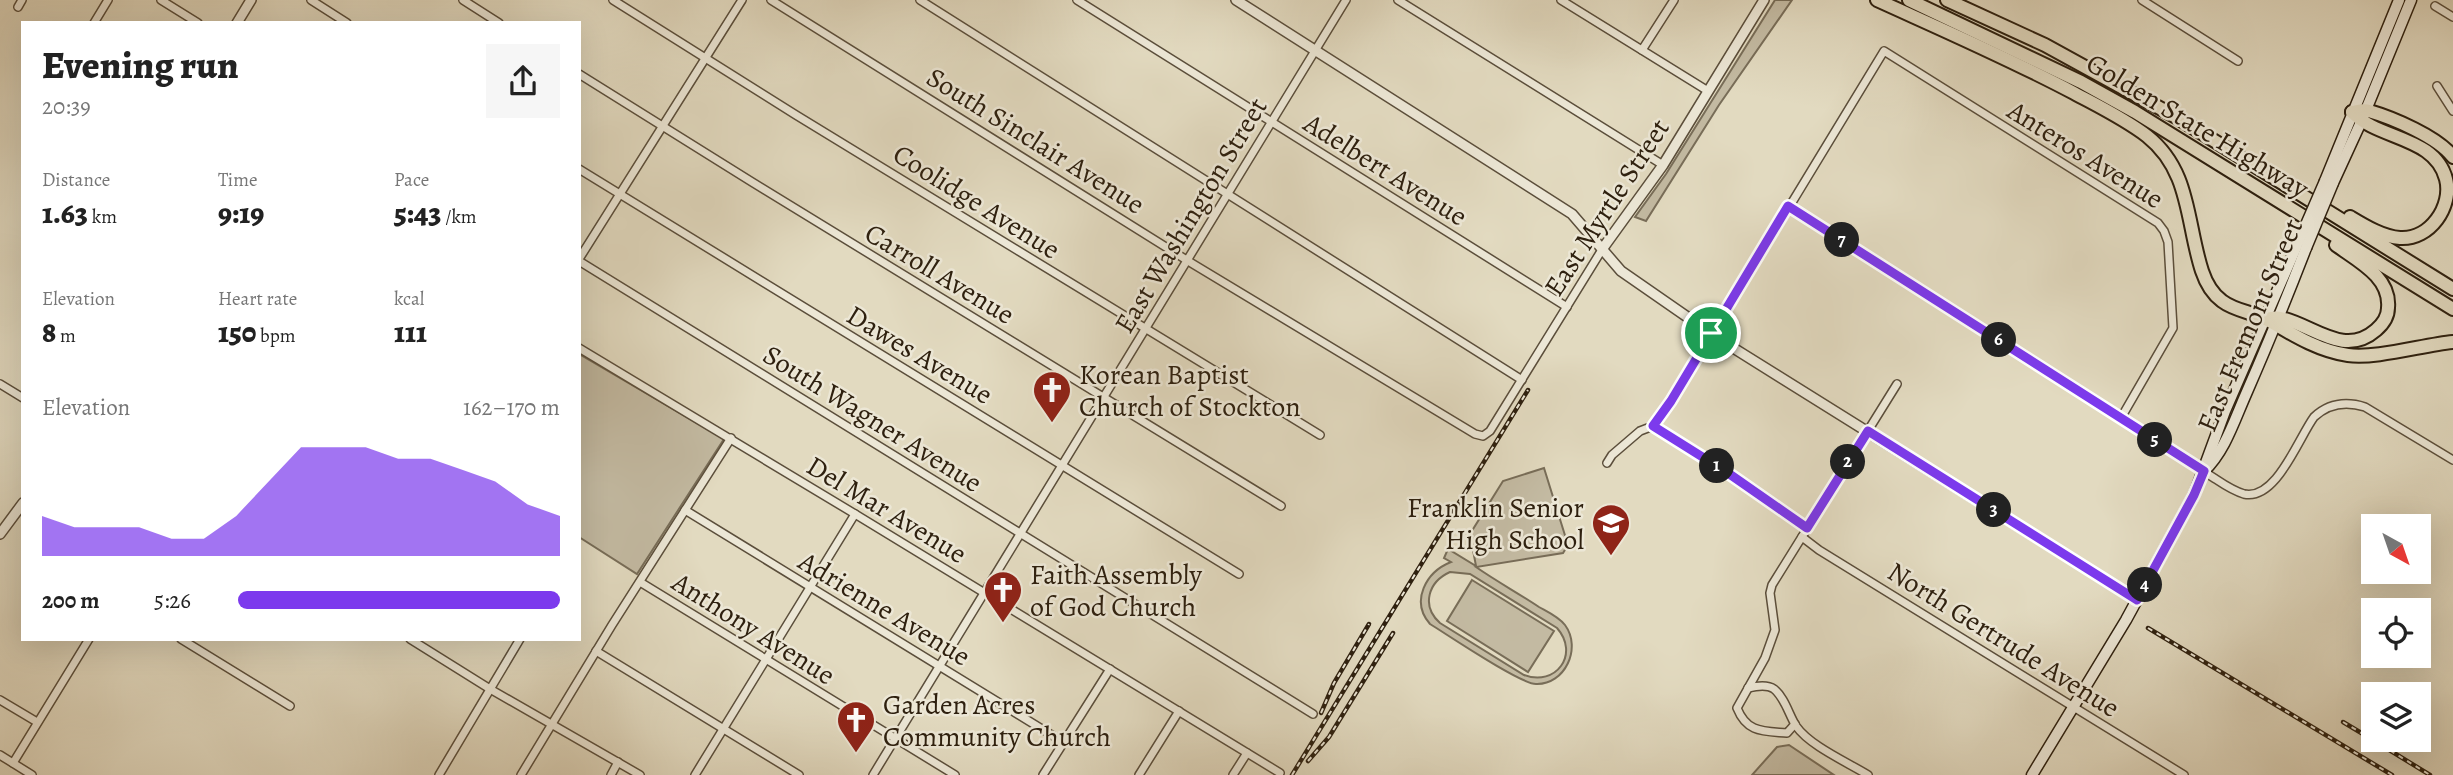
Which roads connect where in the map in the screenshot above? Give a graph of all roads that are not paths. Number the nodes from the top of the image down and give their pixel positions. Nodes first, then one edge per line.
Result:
1 (108, 0) edge
2 (161, 0) edge
3 (251, 0) edge
4 (311, 0) edge
5 (463, 0) edge
6 (613, 0) edge
7 (743, 0) edge
8 (771, 0) edge
9 (920, 0) edge
10 (1077, 0) edge
11 (1236, 0) edge
12 (1346, 0) edge
13 (1398, 0) edge
14 (1561, 0) edge
15 (1674, 0) edge
16 (1764, 0) edge
17 (1877, 0) edge
18 (1909, 0) edge
19 (1947, 0) edge
20 (2142, 0) edge
21 (2399, 0) edge
22 (2411, 0) edge
23 (2435, 6) dead end
24 (2453, 17) edge
25 (95, 21) edge
26 (195, 21) edge
27 (238, 21) edge
28 (344, 21) edge
29 (496, 21) edge
30 (1642, 50) junction
31 (1315, 51) junction
32 (706, 58) junction
33 (2238, 61) dead end
34 (581, 75) edge
35 (2437, 86) dead end
36 (1708, 91) junction
37 (2453, 111) edge
38 (2360, 114) junction
39 (1272, 122) junction
40 (663, 127) junction
41 (2453, 156) edge
42 (1663, 165) junction
43 (581, 170) edge
44 (2287, 188) junction
45 (620, 194) junction
46 (1228, 194) junction
47 (1788, 206) junction
48 (2315, 223) junction
49 (1603, 248) junction
50 (581, 257) edge
51 (1188, 260) junction
52 (581, 261) edge
53 (2453, 289) edge
54 (1567, 307) junction
55 (2453, 309) edge
56 (2273, 321) junction
57 (1146, 329) junction
58 (1711, 333) junction
59 (2453, 342) edge
60 (581, 349) edge
61 (1522, 380) junction
62 (0, 384) edge
63 (1897, 384) dead end
64 (21, 397) edge
65 (1104, 397) junction
66 (2121, 418) junction
67 (1653, 426) junction
68 (1868, 431) junction
69 (1321, 435) dead end
70 (1483, 436) joint
71 (731, 438) junction
72 (2453, 460) edge
73 (1607, 463) dead end
74 (1062, 466) junction
75 (2204, 471) junction
76 (21, 506) edge
77 (1281, 506) dead end
78 (685, 510) junction
79 (855, 514) junction
80 (1807, 528) junction
81 (0, 534) edge
82 (1021, 534) junction
83 (1802, 537) junction
84 (1239, 574) dead end
85 (640, 582) junction
86 (810, 587) junction
87 (985, 593) junction
88 (2137, 600) junction
89 (88, 641) edge
90 (184, 641) edge
91 (519, 641) edge
92 (424, 642) edge
93 (596, 651) junction
94 (766, 659) junction
95 (940, 666) junction
96 (1110, 669) junction
97 (1748, 688) junction
98 (490, 689) junction
99 (0, 700) edge
100 (290, 706) dead end
101 (2075, 706) junction
102 (1179, 711) junction
103 (1313, 714) dead end
104 (37, 722) junction
105 (551, 723) junction
106 (1794, 724) junction
107 (724, 729) junction
108 (1787, 733) junction
109 (1806, 737) junction
110 (895, 739) junction
111 (1063, 742) junction
112 (1247, 753) junction
113 (0, 755) edge
114 (618, 762) junction
115 (13, 763) junction
116 (1280, 773) edge
117 (32, 775) edge
118 (439, 775) edge
119 (521, 775) edge
120 (611, 775) edge
121 (640, 775) edge
122 (695, 775) edge
123 (799, 775) edge
124 (873, 775) edge
125 (955, 775) edge
126 (1043, 775) edge
127 (1139, 775) edge
128 (1233, 775) edge
129 (1868, 775) edge
130 (2032, 775) edge
131 (2184, 775) edge

1 - 25 street
2 - 26 street
3 - 27 street
4 - 28 street
5 - 29 street
6 - 32 street, Coolidge Avenue
7 - 32 street
8 - 51 street, South Sinclair Avenue
9 - 46 street
10 - 39 street, Adelbert Avenue
11 - 31 street
12 - 31 street, East Washington Street
13 - 42 street
14 - 30 street
15 - 30 street
16 - 36 street, East Myrtle Street
17 - 56 highway
18 - 48 highway, Golden State Highway
19 - 44 highway, Golden State Highway
20 - 33 street
21 - 38 main road, East Fremont Street
22 - 38 main road, East Fremont Street
23 - 24 street
30 - 36 street
31 - 39 street, East Washington Street
31 - 49 street
32 - 40 street
32 - 57 street, Coolidge Avenue
34 - 40 street, Carroll Avenue
35 - 37 street
36 - 42 street, East Myrtle Street
38 - 41 highway
38 - 44 highway
38 - 56 main road, East Fremont Street, bridge
39 - 46 street, East Washington Street
39 - 54 street, Adelbert Avenue
40 - 45 street
40 - 65 street, Carroll Avenue
42 - 49 street, East Myrtle Street
43 - 45 street, Dawes Avenue
44 - 53 highway, Golden State Highway
45 - 50 street
45 - 74 street, Dawes Avenue
46 - 51 street, East Washington Street
46 - 61 street
47 - 58 street
47 - 66 street
47 - 66 street, Anteros Avenue
48 - 55 highway, Golden State Highway
48 - 56 highway
49 - 54 street, East Myrtle Street
49 - 58 street
51 - 57 street, East Washington Street
51 - 70 street, South Sinclair Avenue
52 - 82 street, South Wagner Avenue
54 - 61 street, East Myrtle Street
56 - 59 highway
56 - 75 main road, East Fremont Street
57 - 65 street, East Washington Street
57 - 69 street, Coolidge Avenue
58 - 67 street
58 - 68 street
60 - 71 street, Del Mar Avenue
61 - 70 street, East Myrtle Street
62 - 64 street
63 - 68 street
65 - 74 street, East Washington Street
65 - 77 street, Carroll Avenue
66 - 75 street
67 - 73 street
67 - 80 street
68 - 80 street
68 - 88 street
71 - 78 street
71 - 79 street, Del Mar Avenue
72 - 75 street
74 - 82 street, East Washington Street
74 - 84 street, Dawes Avenue
75 - 88 main road, East Fremont Street
76 - 81 street
78 - 85 street
78 - 86 street, Adrienne Avenue
79 - 86 street
79 - 87 street, Del Mar Avenue
80 - 83 street
82 - 87 street, East Washington Street
82 - 103 street, South Wagner Avenue
83 - 97 street
83 - 101 street, North Gertrude Avenue
85 - 93 street
85 - 94 street, Anthony Avenue
86 - 94 street
86 - 95 street, Adrienne Avenue
87 - 95 street, East Washington Street
87 - 96 street, Del Mar Avenue
88 - 101 main road, East Fremont Street
89 - 104 street
90 - 100 street
91 - 98 street
92 - 98 street
93 - 105 street
93 - 107 street
94 - 107 street
94 - 110 street, Anthony Avenue
95 - 110 street, East Washington Street
95 - 111 street, Adrienne Avenue
96 - 102 street, Del Mar Avenue
96 - 111 street
97 - 106 street
97 - 108 street
98 - 105 street
98 - 118 street
99 - 104 street
101 - 130 main road, East Fremont Street
101 - 131 street, North Gertrude Avenue
102 - 112 street, Del Mar Avenue
102 - 127 street
104 - 115 street
105 - 114 street
105 - 119 street
106 - 108 street
106 - 109 street
107 - 122 street
107 - 123 street
108 - 109 street
109 - 129 street
110 - 124 street, East Washington Street
110 - 125 street, Anthony Avenue
111 - 126 street
112 - 116 street, Del Mar Avenue
112 - 128 street
113 - 115 street
114 - 120 street
114 - 121 street
115 - 117 street

